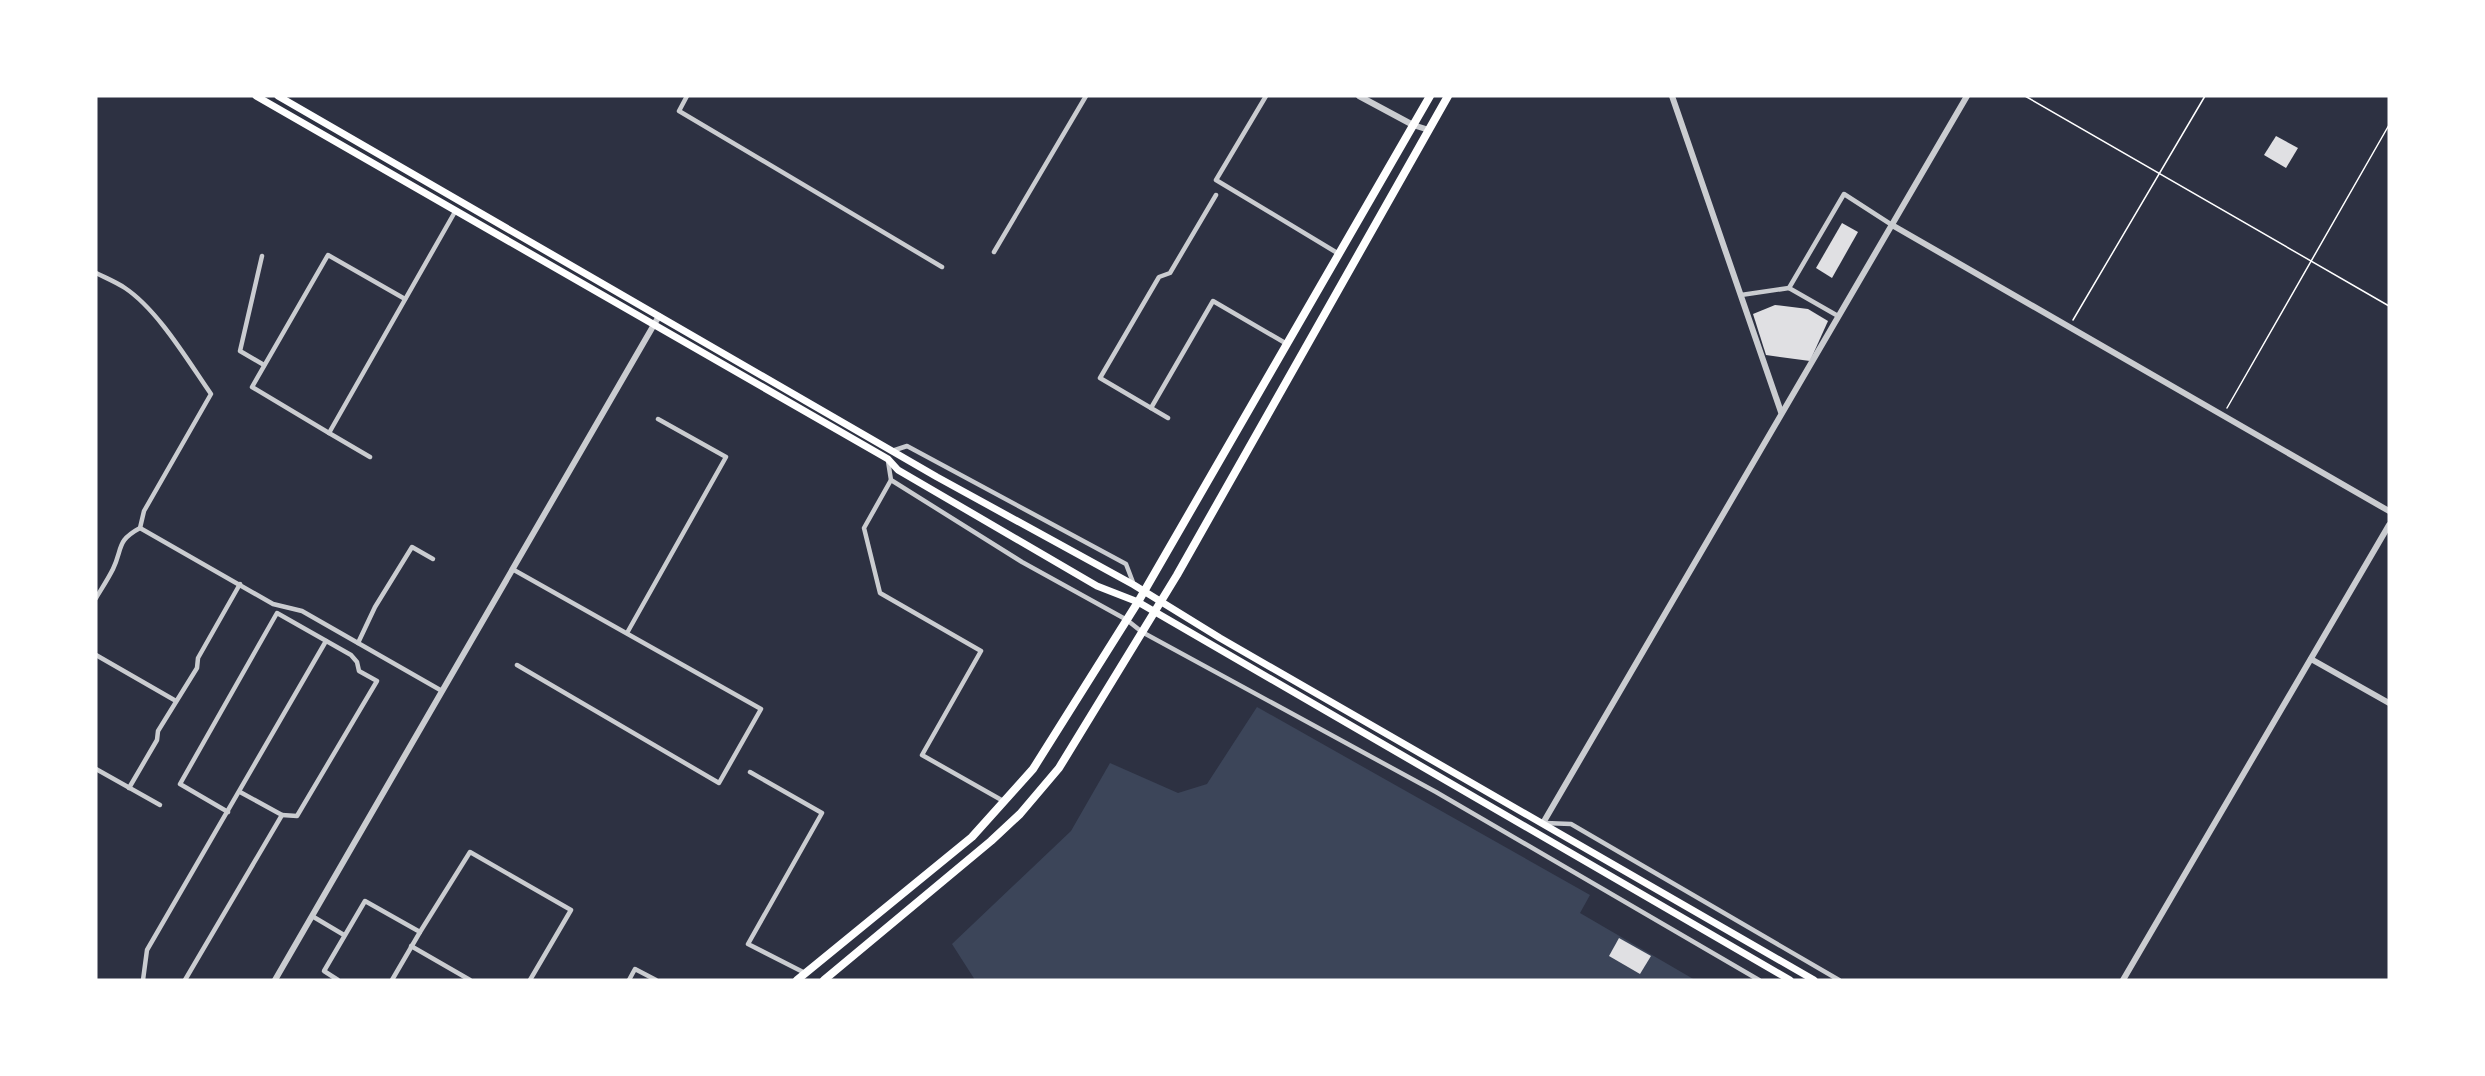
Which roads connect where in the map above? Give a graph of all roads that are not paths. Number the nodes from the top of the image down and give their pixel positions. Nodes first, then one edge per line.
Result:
1 (256, 96) edge
2 (278, 96) edge
3 (295, 96) edge
4 (687, 96) edge
5 (1086, 96) edge
6 (1266, 96) edge
7 (1359, 96) edge
8 (1430, 96) edge
9 (1448, 96) edge
10 (1672, 96) edge
11 (1967, 96) edge
12 (291, 103) junction
13 (1413, 125) junction
14 (1429, 130) junction
15 (1216, 195) dead end
16 (456, 210) junction
17 (1892, 225) junction
18 (994, 252) dead end
19 (1339, 254) junction
20 (262, 256) dead end
21 (942, 267) dead end
22 (96, 273) edge
23 (1790, 288) junction
24 (1741, 295) junction
25 (405, 299) junction
26 (659, 316) junction
27 (1838, 316) junction
28 (654, 324) junction
29 (1287, 344) junction
30 (264, 365) junction
31 (1151, 408) junction
32 (1781, 412) junction
33 (1168, 418) dead end
34 (658, 419) dead end
35 (329, 433) junction
36 (892, 451) junction
37 (370, 457) dead end
38 (888, 459) junction
39 (891, 480) junction
40 (2389, 512) edge
41 (2389, 525) edge
42 (140, 528) junction
43 (433, 559) dead end
44 (514, 570) junction
45 (240, 584) junction
46 (1134, 585) junction
47 (1144, 591) junction
48 (96, 598) edge
49 (1160, 601) junction
50 (1138, 603) junction
51 (1153, 612) junction
52 (1127, 620) junction
53 (1142, 632) junction
54 (627, 633) junction
55 (326, 641) junction
56 (358, 643) junction
57 (96, 655) edge
58 (2312, 659) junction
59 (517, 664) dead end
60 (442, 691) junction
61 (176, 701) junction
62 (2389, 703) edge
63 (96, 769) edge
64 (750, 772) dead end
65 (129, 788) junction
66 (240, 792) junction
67 (1005, 802) junction
68 (160, 805) dead end
69 (228, 812) junction
70 (282, 815) junction
71 (1543, 823) junction
72 (312, 916) junction
73 (420, 932) junction
74 (344, 935) junction
75 (411, 946) junction
76 (805, 973) junction
77 (143, 980) edge
78 (185, 980) edge
79 (275, 980) edge
80 (338, 980) edge
81 (392, 980) edge
82 (470, 980) edge
83 (530, 980) edge
84 (629, 980) edge
85 (656, 980) edge
86 (797, 980) edge
87 (824, 980) edge
88 (1759, 980) edge
89 (1790, 980) edge
90 (1814, 980) edge
91 (1839, 980) edge
92 (2123, 980) edge

1 - 16 main road
2 - 12 main road
3 - 12 street
4 - 21 street
5 - 18 street
6 - 19 street
7 - 13 street
8 - 13 main road
9 - 14 main road
10 - 24 street
11 - 17 street
12 - 26 main road
13 - 14 street
13 - 19 main road
14 - 49 main road
15 - 31 street
16 - 25 street
16 - 28 main road
17 - 23 street
17 - 27 street
17 - 40 street
19 - 29 main road
20 - 30 street
22 - 42 street
23 - 24 street
23 - 27 street
24 - 32 street
25 - 30 street
25 - 35 street
26 - 28 street
26 - 36 main road
27 - 32 street
28 - 38 main road
28 - 44 street
29 - 31 street
29 - 47 main road
30 - 35 street
31 - 33 street
32 - 71 street
34 - 54 street
35 - 37 street
36 - 46 main road
36 - 46 street
38 - 39 street
38 - 50 main road
39 - 52 street
39 - 67 street
41 - 58 street
42 - 45 street
42 - 48 street
43 - 56 street
44 - 54 street
44 - 60 street
45 - 56 street
45 - 61 street
46 - 47 main road
47 - 49 main road
47 - 50 main road
49 - 51 main road
49 - 71 main road
50 - 51 main road
50 - 52 main road
51 - 53 main road
51 - 89 main road
52 - 53 street
52 - 67 main road
53 - 87 main road
53 - 88 street
54 - 59 street
55 - 66 street
55 - 69 street
55 - 70 street
56 - 60 street
57 - 61 street
58 - 62 street
58 - 92 street
60 - 72 street
61 - 65 street
63 - 65 street
64 - 76 street
65 - 68 street
66 - 69 street
66 - 70 street
67 - 76 main road
69 - 77 street
70 - 78 street
71 - 90 main road
71 - 91 street
72 - 74 street
72 - 79 street
73 - 74 street
73 - 75 street
73 - 83 street
74 - 80 street
75 - 81 street
75 - 82 street
76 - 86 main road
84 - 85 street

